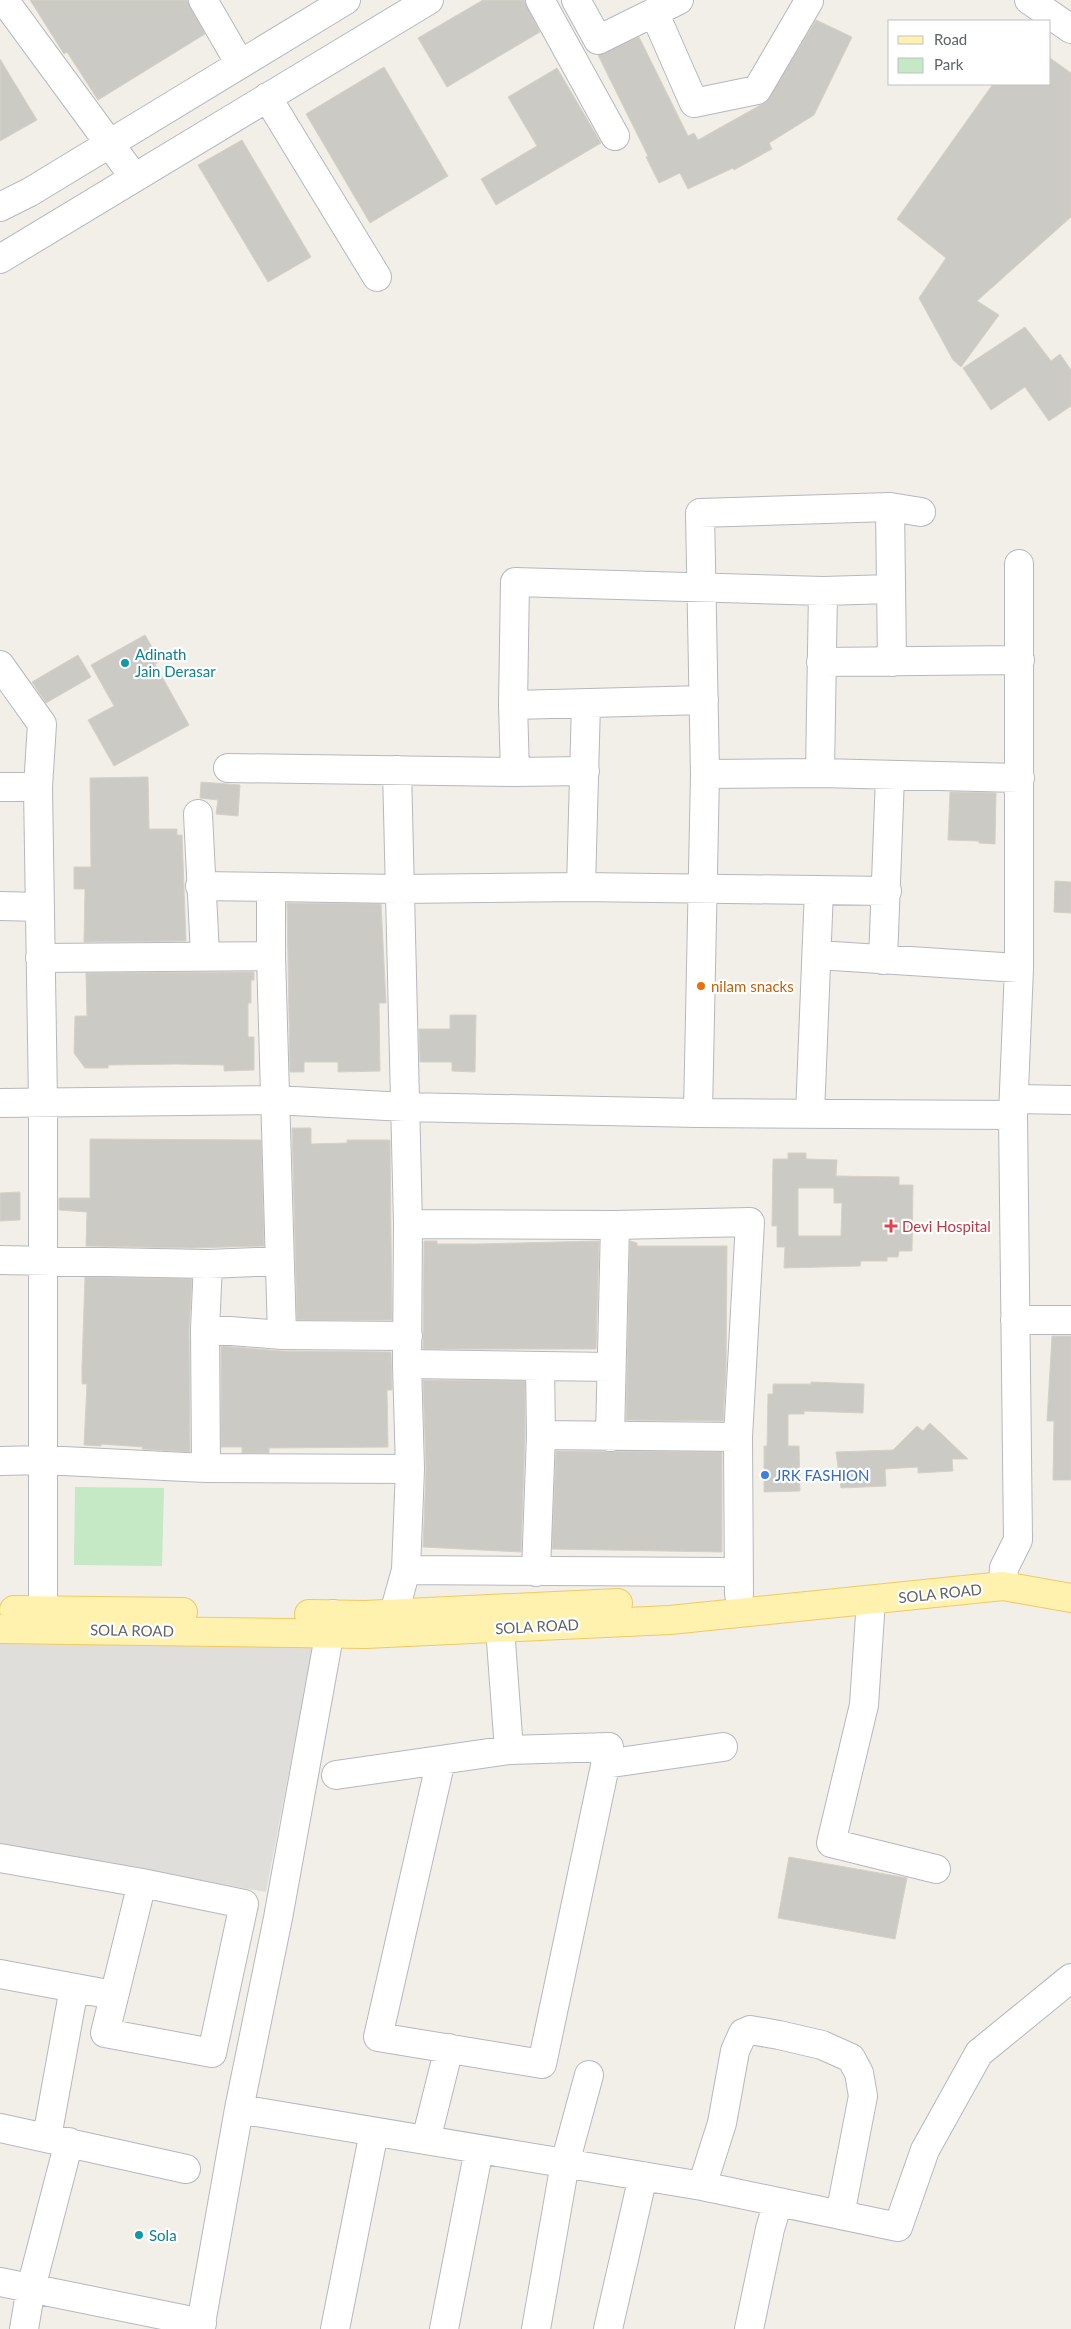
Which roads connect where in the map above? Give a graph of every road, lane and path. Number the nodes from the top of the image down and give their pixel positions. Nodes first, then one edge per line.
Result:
1 (4, 0) edge
2 (202, 0) edge
3 (346, 0) edge
4 (428, 0) edge
5 (540, 0) edge
6 (576, 0) edge
7 (679, 0) edge
8 (807, 0) edge
9 (1029, 0) edge
10 (654, 12) junction
11 (1071, 29) edge
12 (240, 64) junction
13 (267, 97) junction
14 (615, 136) dead end
15 (111, 143) junction
16 (134, 177) junction
17 (0, 208) edge
18 (0, 259) edge
19 (377, 277) dead end
20 (890, 507) junction
21 (921, 512) dead end
22 (1019, 564) dead end
23 (702, 587) junction
24 (891, 589) junction
25 (823, 591) junction
26 (1020, 660) junction
27 (821, 662) junction
28 (892, 662) junction
29 (0, 665) edge
30 (704, 700) junction
31 (586, 704) junction
32 (513, 705) junction
33 (228, 768) dead end
34 (397, 770) junction
35 (585, 771) junction
36 (515, 772) junction
37 (820, 773) junction
38 (705, 774) junction
39 (890, 776) junction
40 (1020, 778) junction
41 (0, 787) edge
42 (38, 787) junction
43 (198, 814) dead end
44 (200, 886) junction
45 (581, 887) junction
46 (271, 888) junction
47 (398, 889) junction
48 (701, 889) junction
49 (819, 890) junction
50 (887, 891) junction
51 (0, 906) edge
52 (40, 907) junction
53 (818, 954) junction
54 (205, 955) junction
55 (271, 956) junction
56 (40, 958) junction
57 (883, 960) junction
58 (1019, 968) junction
59 (275, 1100) junction
60 (1071, 1100) edge
61 (43, 1102) junction
62 (0, 1103) edge
63 (405, 1107) junction
64 (1014, 1107) junction
65 (698, 1113) junction
66 (810, 1114) junction
67 (408, 1224) junction
68 (616, 1225) junction
69 (0, 1260) edge
70 (43, 1260) junction
71 (278, 1261) junction
72 (208, 1264) junction
73 (1016, 1320) junction
74 (1071, 1320) edge
75 (205, 1329) junction
76 (282, 1335) junction
77 (408, 1336) junction
78 (407, 1364) junction
79 (540, 1366) junction
80 (611, 1367) junction
81 (541, 1435) junction
82 (610, 1437) junction
83 (738, 1437) junction
84 (43, 1460) junction
85 (0, 1461) edge
86 (206, 1468) junction
87 (410, 1469) junction
88 (406, 1570) junction
89 (536, 1572) junction
90 (1003, 1577) junction
91 (1071, 1580) edge
92 (734, 1583) junction
93 (1071, 1598) edge
94 (871, 1600) junction
95 (0, 1610) edge
96 (43, 1610) junction
97 (394, 1613) junction
98 (331, 1624) junction
99 (500, 1628) junction
100 (0, 1629) edge
101 (723, 1747) dead end
102 (509, 1750) junction
103 (441, 1760) junction
104 (605, 1764) junction
105 (336, 1775) dead end
106 (0, 1858) edge
107 (936, 1869) dead end
108 (142, 1883) junction
109 (0, 1974) edge
110 (1071, 1978) edge
111 (74, 1988) junction
112 (113, 1995) junction
113 (67, 2024) junction
114 (105, 2033) junction
115 (448, 2048) junction
116 (212, 2053) junction
117 (250, 2058) junction
118 (589, 2075) dead end
119 (239, 2109) junction
120 (0, 2128) edge
121 (374, 2132) junction
122 (58, 2139) junction
123 (426, 2140) junction
124 (480, 2149) junction
125 (565, 2163) junction
126 (186, 2169) dead end
127 (643, 2176) junction
128 (702, 2186) junction
129 (778, 2202) junction
130 (840, 2215) junction
131 (0, 2282) edge
132 (31, 2288) junction
133 (201, 2326) edge
134 (24, 2329) edge
135 (335, 2329) edge
136 (444, 2329) edge
137 (536, 2329) edge
138 (608, 2329) edge
139 (749, 2329) edge

1 - 15 street
2 - 12 street
3 - 12 street
4 - 13 street
5 - 14 street
6 - 10 street
7 - 10 street
8 - 10 street
9 - 11 street
12 - 15 street
13 - 16 street
13 - 19 street
15 - 16 street
15 - 17 street
16 - 18 street
20 - 21 street
20 - 23 street
20 - 24 street
22 - 26 street
23 - 25 street
23 - 30 street
23 - 32 street
24 - 25 street
24 - 28 street
25 - 27 street
26 - 28 street
26 - 40 street
27 - 28 street
27 - 37 street
29 - 42 street
30 - 31 street
30 - 38 street
31 - 32 street
31 - 35 street
32 - 36 street
33 - 34 street
34 - 36 street
34 - 47 street
35 - 36 street
35 - 45 street
37 - 38 street
37 - 39 street
38 - 48 street
39 - 40 street
39 - 50 street
40 - 58 street
41 - 42 street
42 - 52 street
43 - 44 street
44 - 46 street
44 - 54 street
45 - 47 street
45 - 48 street
46 - 47 street
46 - 55 street
47 - 63 street
48 - 49 street
48 - 65 street
49 - 50 street
49 - 53 street
50 - 57 street
51 - 52 street
52 - 56 street
53 - 57 street
53 - 66 street
54 - 55 street
54 - 56 street
55 - 59 street
56 - 61 street
57 - 58 street
58 - 64 street
59 - 61 street
59 - 63 street
59 - 71 street
60 - 64 street
61 - 62 street
61 - 70 street
63 - 65 street
63 - 67 street
64 - 66 street
64 - 73 street
65 - 66 street
67 - 68 street
67 - 77 street
68 - 80 street
68 - 83 street
69 - 70 street
70 - 72 street
70 - 84 street
71 - 72 street
71 - 76 street
72 - 75 street
73 - 74 street
73 - 90 street
75 - 76 street
75 - 86 street
76 - 77 street
77 - 78 street
78 - 79 street
78 - 87 street
79 - 80 street
79 - 81 street
80 - 82 street
81 - 82 street
81 - 89 street
82 - 83 street
83 - 92 street
84 - 85 street
84 - 86 street
84 - 96 street
86 - 87 street
87 - 88 street
88 - 89 street
88 - 97 street
89 - 92 street
90 - 91 main road, SOLA ROAD
90 - 92 main road, SOLA ROAD
90 - 93 main road, SOLA ROAD
90 - 94 main road, SOLA ROAD
92 - 97 main road, SOLA ROAD
94 - 99 main road, SOLA ROAD
94 - 107 street
95 - 96 main road, SOLA ROAD
96 - 98 main road, SOLA ROAD
97 - 98 main road, SOLA ROAD
98 - 99 main road, SOLA ROAD
98 - 100 main road, SOLA ROAD
98 - 117 street
99 - 102 street
101 - 104 street
102 - 103 street
102 - 104 street
103 - 105 street
103 - 115 street
104 - 115 street
106 - 108 street
108 - 112 street
108 - 116 street
109 - 111 street
110 - 130 street
111 - 112 street
111 - 113 street
112 - 114 street
113 - 114 street
113 - 122 street
114 - 116 street
115 - 123 street
116 - 117 street
117 - 119 street
118 - 125 street
119 - 121 street
119 - 133 street
120 - 122 street
121 - 123 street
121 - 135 street
122 - 126 street
122 - 132 street
123 - 124 street
124 - 125 street
124 - 136 street
125 - 127 street
125 - 137 street
127 - 128 street
127 - 138 street
128 - 129 street
128 - 130 street
129 - 130 street
129 - 139 street
131 - 132 street
132 - 133 street
132 - 134 street

